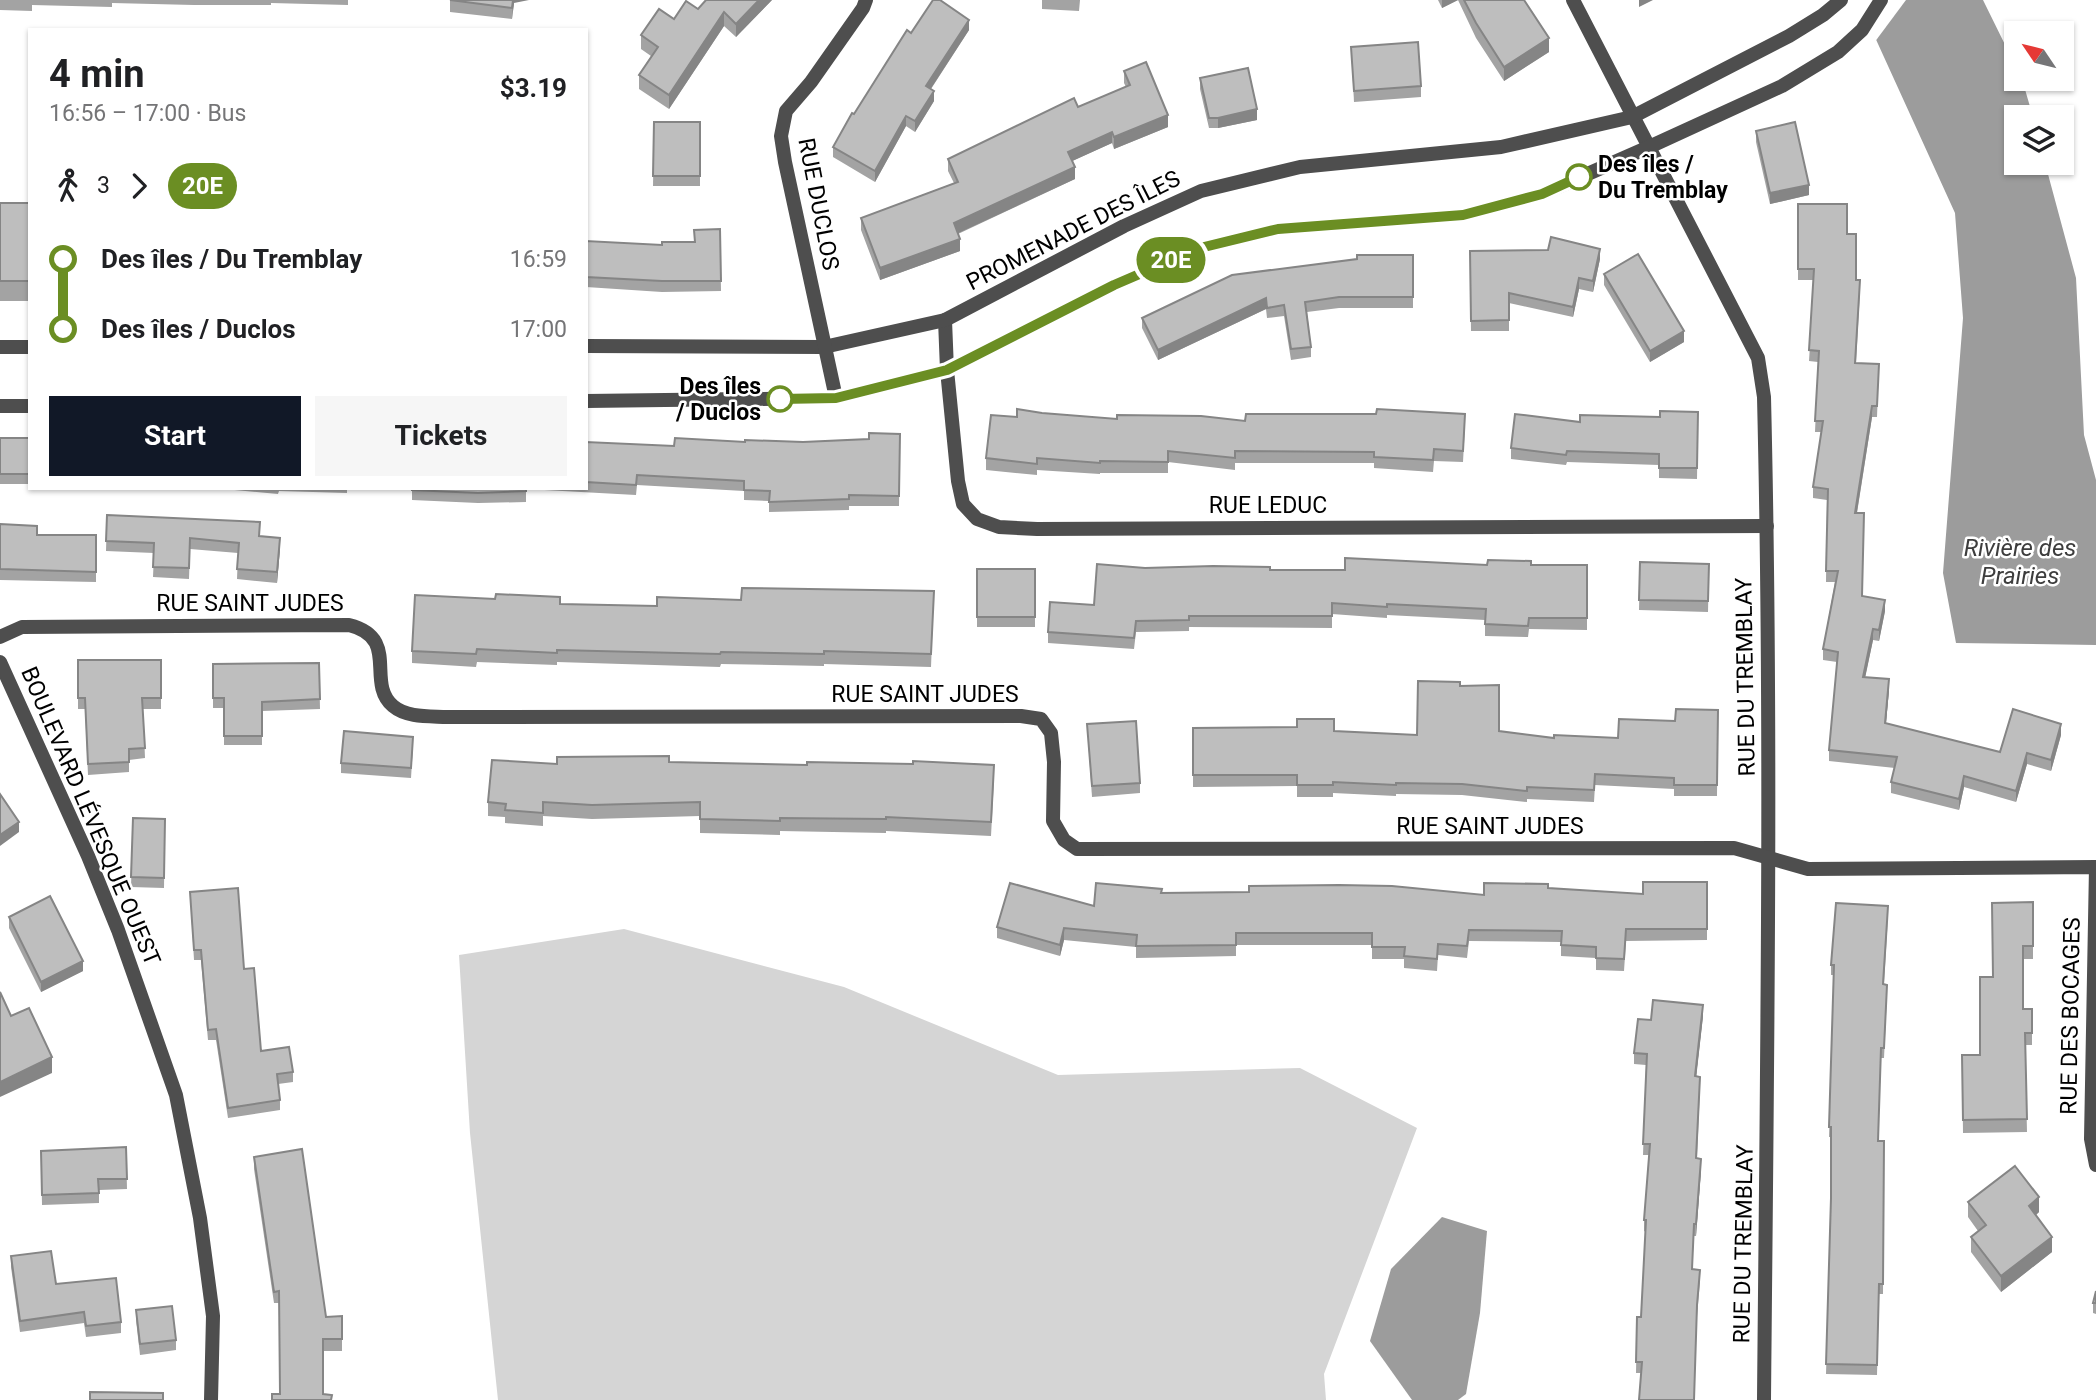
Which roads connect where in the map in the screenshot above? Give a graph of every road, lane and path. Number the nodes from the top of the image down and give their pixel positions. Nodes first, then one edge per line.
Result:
1 (866, 0) edge
2 (1573, 0) edge
3 (1841, 0) edge
4 (1881, 0) edge
5 (1632, 117) junction
6 (1649, 148) junction
7 (945, 320) junction
8 (588, 346) edge
9 (0, 347) edge
10 (28, 347) edge
11 (824, 347) junction
12 (947, 370) junction
13 (836, 398) junction
14 (588, 401) edge
15 (0, 406) edge
16 (28, 406) edge
17 (1767, 526) junction
18 (0, 637) edge
19 (0, 662) edge
20 (1769, 858) junction
21 (2096, 867) edge
22 (2096, 1165) edge
23 (211, 1400) edge
24 (1764, 1400) edge

1 - 11 street, RUE DUCLOS
2 - 5 street, RUE DU TREMBLAY
3 - 5 street, PROMENADE DES ÎLES
4 - 6 street
5 - 6 street, RUE DU TREMBLAY
5 - 7 street, PROMENADE DES ÎLES
6 - 12 street
6 - 17 street, RUE DU TREMBLAY
7 - 11 street, PROMENADE DES ÎLES
7 - 12 street, RUE LEDUC
8 - 11 street, PROMENADE DES ÎLES
9 - 10 street
11 - 13 street, RUE DUCLOS
12 - 13 street
12 - 17 street, RUE LEDUC
13 - 14 street
15 - 16 street
17 - 20 street, RUE DU TREMBLAY
18 - 20 street, RUE SAINT JUDES
19 - 23 street, BOULEVARD LÉVESQUE OUEST
20 - 21 street, RUE SAINT JUDES
20 - 24 street, RUE DU TREMBLAY
21 - 22 street, RUE DES BOCAGES

